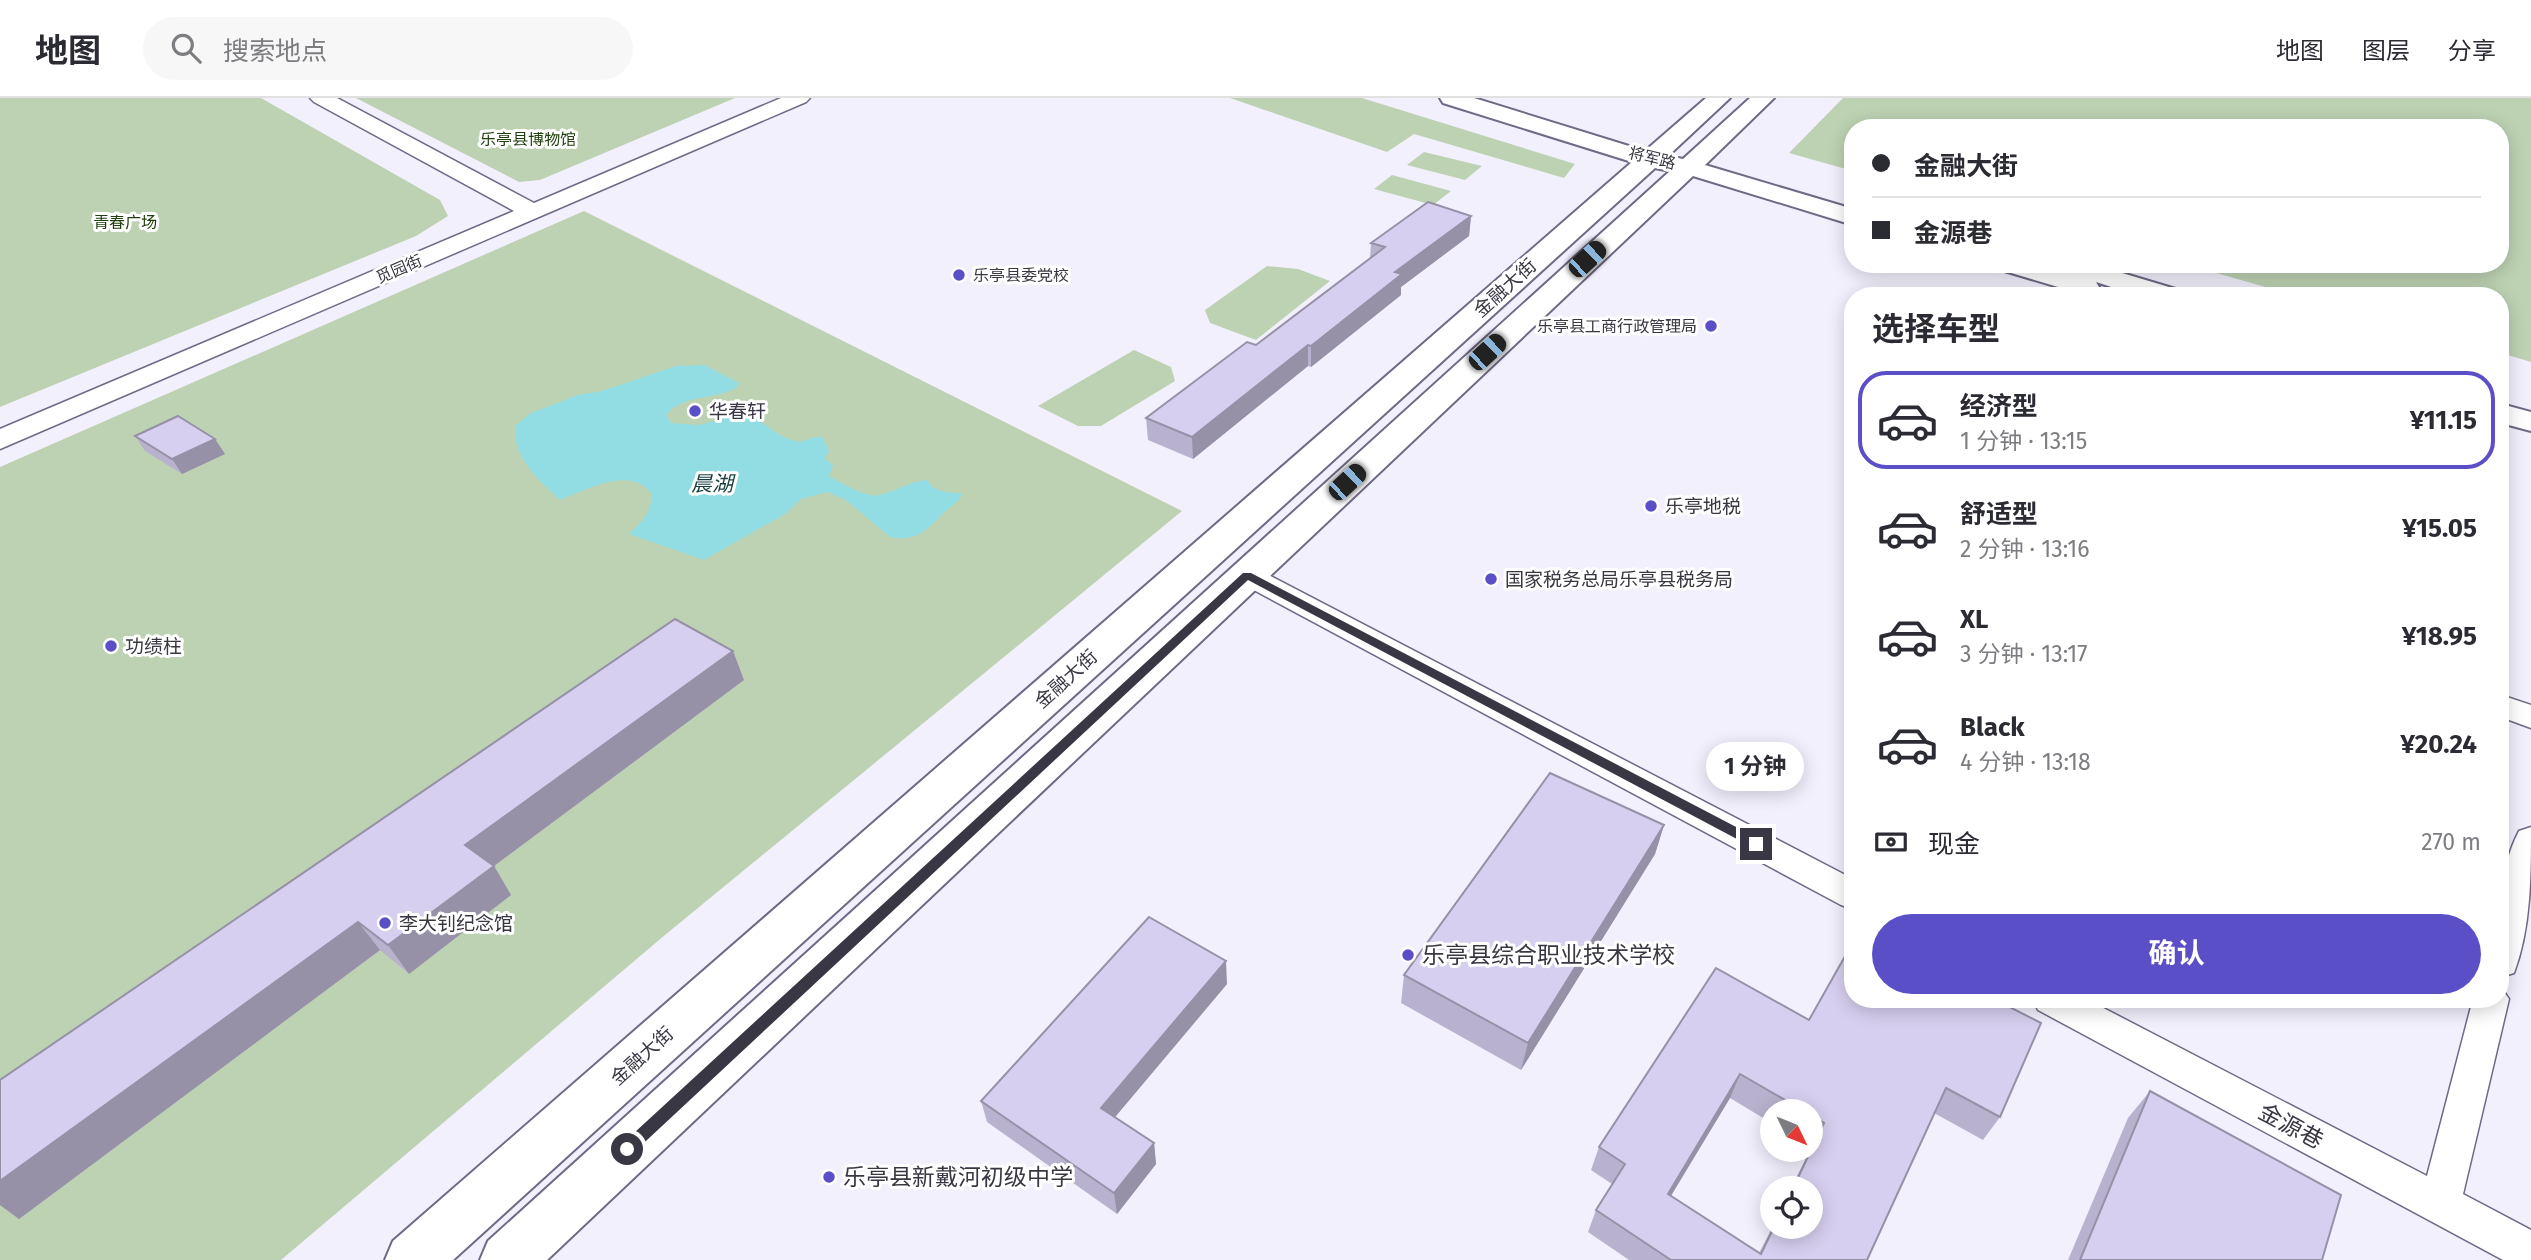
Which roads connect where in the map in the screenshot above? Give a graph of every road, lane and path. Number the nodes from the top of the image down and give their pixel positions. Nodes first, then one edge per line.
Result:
1 (321, 98) edge
2 (773, 98) edge
3 (799, 98) edge
4 (1451, 98) edge
5 (1499, 98) edge
6 (1719, 98) edge
7 (1763, 98) edge
8 (1675, 158) junction
9 (1844, 200) edge
10 (527, 209) junction
11 (1844, 214) edge
12 (2039, 273) edge
13 (2093, 273) edge
14 (2085, 287) edge
15 (2139, 287) edge
16 (2509, 396) edge
17 (2531, 403) edge
18 (2509, 415) edge
19 (0, 422) edge
20 (2531, 422) edge
21 (0, 440) edge
22 (1247, 575) junction
23 (2509, 709) edge
24 (2531, 718) edge
25 (2531, 840) edge
26 (1844, 890) edge
27 (2509, 929) edge
28 (2068, 1008) edge
29 (2489, 1008) edge
30 (2440, 1205) junction
31 (2531, 1252) edge
32 (412, 1260) edge
33 (507, 1260) edge

1 - 10 street
2 - 10 street, 觅园街
3 - 10 street, 觅园街
4 - 8 main road, 将军路
5 - 8 main road, 将军路
6 - 8 main road, 金融大街
7 - 8 main road, 金融大街
8 - 9 main road, 将军路
8 - 11 main road, 将军路
8 - 22 main road, 金融大街
8 - 32 main road, 金融大街
10 - 19 street, 觅园街
10 - 21 street, 觅园街
12 - 14 main road
13 - 15 main road
16 - 17 main road
18 - 20 main road
22 - 26 street
22 - 33 main road, 金融大街
23 - 24 street
25 - 27 street
28 - 30 street, 金源巷
29 - 30 street
30 - 31 street, 金源巷

